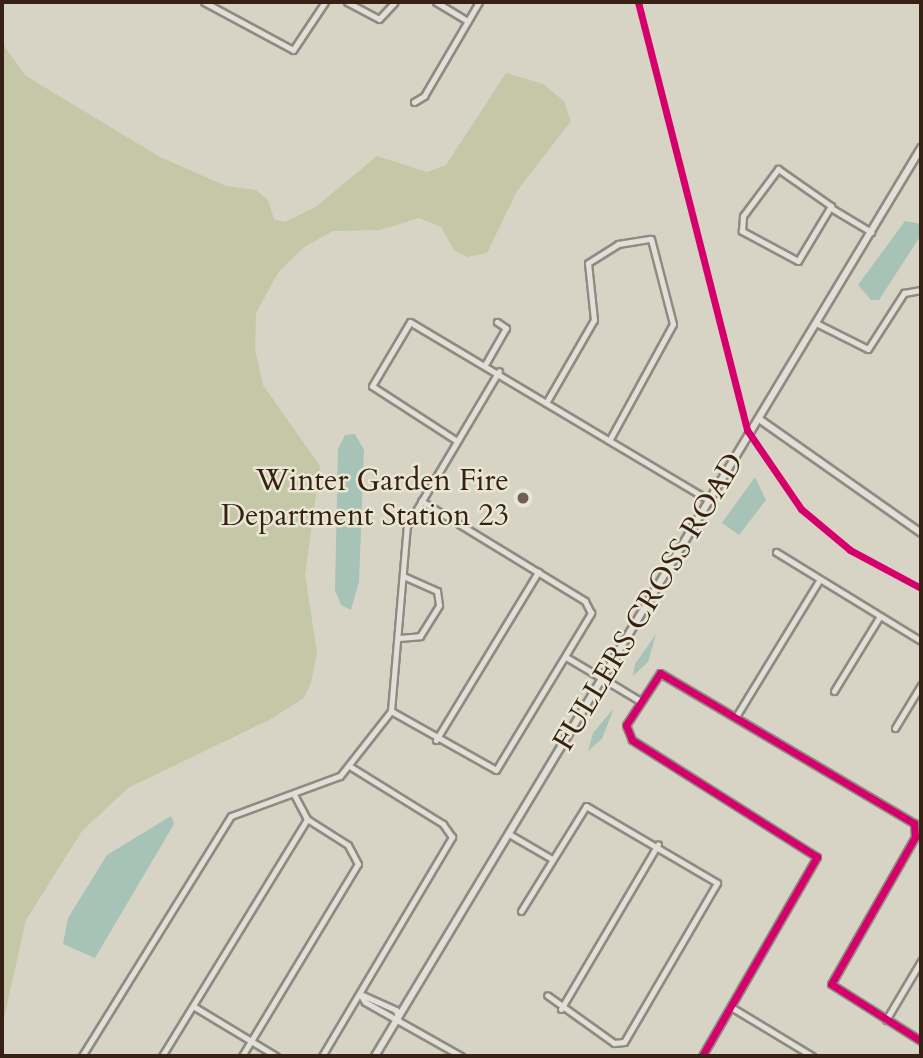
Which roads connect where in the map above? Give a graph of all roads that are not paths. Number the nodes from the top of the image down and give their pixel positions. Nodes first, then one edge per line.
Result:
1 (204, 2) edge
2 (325, 2) edge
3 (347, 2) edge
4 (396, 2) edge
5 (436, 2) edge
6 (479, 2) edge
7 (468, 21) junction
8 (414, 102) dead end
9 (921, 148) edge
10 (831, 208) junction
11 (871, 232) junction
12 (921, 290) edge
13 (497, 322) dead end
14 (816, 323) junction
15 (486, 363) junction
16 (499, 371) junction
17 (545, 403) junction
18 (759, 419) junction
19 (457, 441) junction
20 (609, 441) junction
21 (421, 501) junction
22 (710, 501) junction
23 (921, 533) edge
24 (776, 552) dead end
25 (538, 572) junction
26 (403, 576) junction
27 (820, 579) junction
28 (880, 615) junction
29 (399, 638) junction
30 (921, 641) edge
31 (566, 657) junction
32 (604, 679) junction
33 (921, 685) edge
34 (834, 691) dead end
35 (640, 701) junction
36 (391, 711) junction
37 (737, 715) junction
38 (895, 727) dead end
39 (436, 740) junction
40 (351, 767) junction
41 (294, 795) junction
42 (307, 819) junction
43 (509, 834) junction
44 (659, 844) junction
45 (552, 859) junction
46 (521, 911) dead end
47 (921, 961) edge
48 (360, 994) junction
49 (547, 995) dead end
50 (193, 1006) junction
51 (731, 1007) junction
52 (561, 1009) junction
53 (398, 1018) junction
54 (886, 1020) junction
55 (251, 1041) junction
56 (921, 1041) edge
57 (82, 1056) edge
58 (162, 1056) edge
59 (242, 1056) edge
60 (276, 1056) edge
61 (322, 1056) edge
62 (375, 1056) edge
63 (461, 1056) edge
64 (702, 1056) edge
65 (812, 1056) edge

1 - 2 street
3 - 4 street
5 - 7 street
6 - 7 street
7 - 8 street
9 - 11 street, FULLERS CROSS ROAD
10 - 10 street
10 - 11 street
11 - 14 street, FULLERS CROSS ROAD
12 - 14 street
13 - 15 street
14 - 18 street, FULLERS CROSS ROAD
15 - 16 street
15 - 19 street
16 - 17 street
16 - 19 street
17 - 20 street
17 - 20 street
18 - 22 street, FULLERS CROSS ROAD
18 - 23 street
19 - 21 street
20 - 22 street
21 - 25 street
21 - 26 street
22 - 32 street, FULLERS CROSS ROAD
24 - 27 street
25 - 31 street
25 - 39 street
26 - 29 street
26 - 29 street
27 - 28 street
27 - 37 street
28 - 30 street
28 - 34 street
29 - 36 street
31 - 32 street
31 - 39 street
32 - 35 street
32 - 43 street, FULLERS CROSS ROAD
33 - 38 street
35 - 37 street
35 - 51 street
36 - 39 street
36 - 40 street
37 - 54 street
40 - 41 street
40 - 48 street
41 - 42 street
41 - 57 street
42 - 50 street
42 - 55 street
43 - 45 street
43 - 53 street, FULLERS CROSS ROAD
44 - 45 street
44 - 52 street
44 - 52 street
45 - 46 street
47 - 54 street
48 - 53 street
48 - 61 street
49 - 52 street
50 - 55 street
50 - 58 street
51 - 64 street
51 - 65 street
53 - 62 street, FULLERS CROSS ROAD
53 - 63 street
54 - 56 street
55 - 59 street
55 - 60 street

